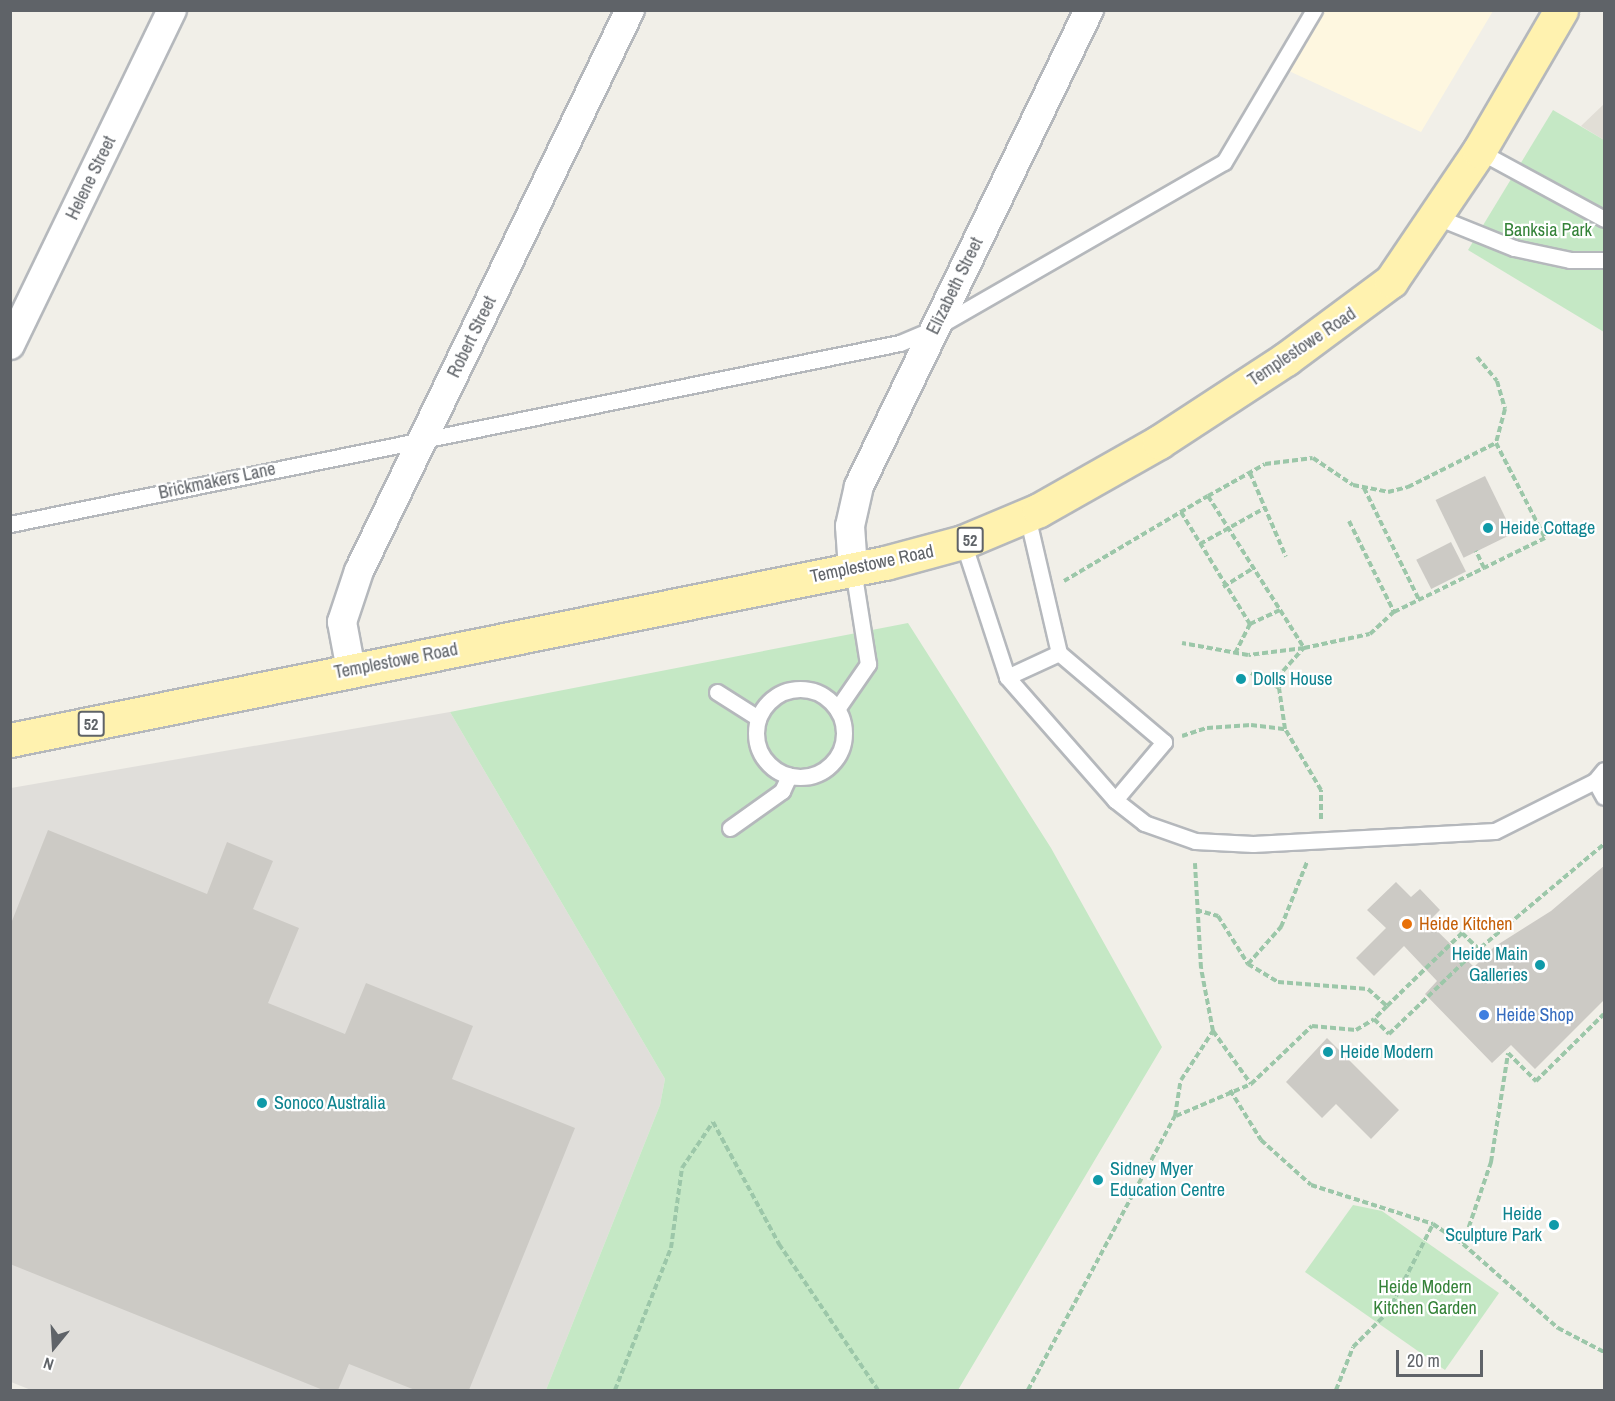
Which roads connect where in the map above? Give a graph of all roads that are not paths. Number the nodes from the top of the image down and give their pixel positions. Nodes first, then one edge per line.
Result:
1 (172, 10) edge
2 (630, 10) edge
3 (1089, 10) edge
4 (1314, 10) edge
5 (1561, 10) edge
6 (1479, 151) junction
7 (1437, 217) junction
8 (1605, 219) edge
9 (1605, 260) edge
10 (935, 328) junction
11 (10, 345) edge
12 (423, 438) junction
13 (1027, 516) junction
14 (10, 524) edge
15 (963, 542) junction
16 (854, 569) junction
17 (1059, 653) junction
18 (351, 670) junction
19 (1007, 677) junction
20 (717, 692) dead end
21 (837, 709) junction
22 (758, 718) junction
23 (10, 740) edge
24 (1600, 775) edge
25 (789, 776) junction
26 (1605, 796) edge
27 (1115, 800) junction
28 (730, 828) dead end

1 - 11 street, Helene Street
2 - 12 street, Robert Street
3 - 10 street, Elizabeth Street
4 - 10 lane, Brickmakers Lane
5 - 6 main road, Templestowe Road / 52
6 - 7 main road, Templestowe Road / 52
6 - 8 lane
7 - 9 lane
7 - 13 main road, Templestowe Road / 52
10 - 12 lane, Brickmakers Lane
10 - 16 street, Elizabeth Street
12 - 14 lane, Brickmakers Lane
12 - 18 street, Robert Street
13 - 15 main road, Templestowe Road / 52
13 - 17 lane
15 - 16 main road, Templestowe Road / 52
15 - 19 lane
16 - 18 main road, Templestowe Road / 52
16 - 21 lane
17 - 19 lane
17 - 27 lane
18 - 23 main road, Templestowe Road / 52
19 - 27 lane
20 - 22 lane
21 - 22 lane
21 - 25 lane
22 - 25 lane
24 - 26 lane
24 - 27 lane
25 - 28 lane

